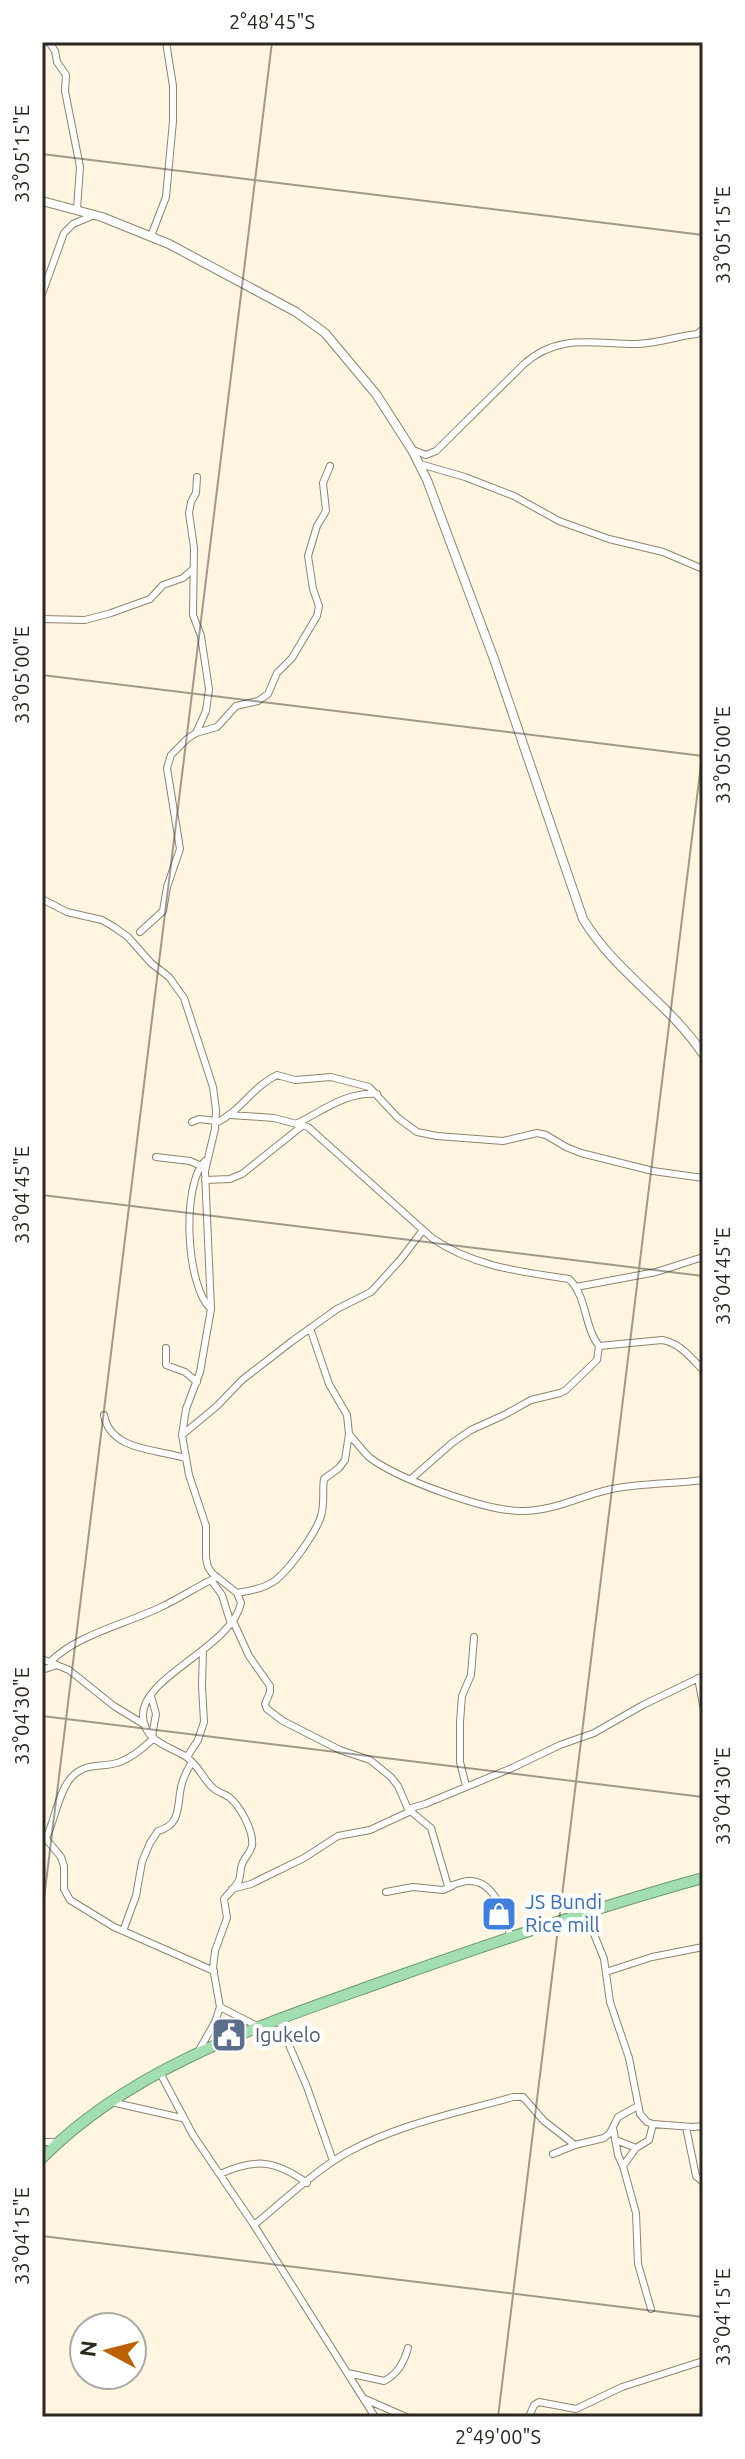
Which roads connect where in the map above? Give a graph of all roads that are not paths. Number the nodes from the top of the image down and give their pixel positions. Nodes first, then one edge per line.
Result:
1 (49, 42) edge
2 (166, 42) edge
3 (42, 201) edge
4 (77, 209) junction
5 (94, 215) junction
6 (151, 236) junction
7 (42, 294) edge
8 (703, 329) edge
9 (412, 450) junction
10 (420, 464) junction
11 (330, 466) dead end
12 (197, 477) dead end
13 (193, 568) junction
14 (703, 569) edge
15 (42, 619) edge
16 (196, 733) junction
17 (42, 899) edge
18 (140, 932) dead end
19 (703, 1054) edge
20 (377, 1094) junction
21 (231, 1115) junction
22 (192, 1122) dead end
23 (216, 1122) junction
24 (299, 1125) junction
25 (156, 1157) dead end
26 (203, 1164) junction
27 (703, 1178) edge
28 (205, 1180) junction
29 (423, 1230) junction
30 (703, 1257) edge
31 (576, 1287) junction
32 (211, 1309) junction
33 (310, 1328) junction
34 (599, 1346) junction
35 (166, 1348) dead end
36 (703, 1370) edge
37 (197, 1382) junction
38 (104, 1415) dead end
39 (349, 1434) junction
40 (182, 1435) junction
41 (185, 1458) junction
42 (411, 1479) junction
43 (703, 1480) edge
44 (214, 1579) junction
45 (237, 1593) junction
46 (232, 1622) junction
47 (474, 1637) dead end
48 (203, 1649) junction
49 (50, 1662) edge
50 (42, 1670) edge
51 (700, 1677) edge
52 (151, 1696) junction
53 (703, 1705) edge
54 (145, 1725) junction
55 (153, 1737) junction
56 (189, 1759) junction
57 (466, 1786) junction
58 (410, 1810) junction
59 (44, 1836) edge
60 (703, 1878) edge
61 (453, 1886) junction
62 (232, 1889) junction
63 (386, 1892) dead end
64 (585, 1912) junction
65 (123, 1931) junction
66 (511, 1937) junction
67 (703, 1947) edge
68 (214, 1971) junction
69 (606, 1972) junction
70 (220, 2007) junction
71 (278, 2019) junction
72 (259, 2027) junction
73 (197, 2052) junction
74 (159, 2071) junction
75 (109, 2102) junction
76 (638, 2106) junction
77 (182, 2118) junction
78 (653, 2124) junction
79 (703, 2126) edge
80 (686, 2127) junction
81 (613, 2128) junction
82 (616, 2140) junction
83 (42, 2142) edge
84 (59, 2142) junction
85 (575, 2145) junction
86 (636, 2148) junction
87 (553, 2154) dead end
88 (42, 2158) edge
89 (333, 2161) junction
90 (623, 2166) junction
91 (220, 2174) junction
92 (703, 2182) edge
93 (307, 2183) junction
94 (254, 2225) junction
95 (651, 2309) dead end
96 (408, 2348) dead end
97 (703, 2361) edge
98 (348, 2373) junction
99 (364, 2399) junction
100 (375, 2417) edge
101 (406, 2417) edge
102 (529, 2417) edge

1 - 4 street
2 - 6 street
3 - 4 street
4 - 5 street
5 - 6 street
5 - 7 street
6 - 9 street
8 - 9 street
9 - 10 street
10 - 14 street
10 - 19 street
11 - 16 street
12 - 13 street
13 - 15 street
13 - 16 street
16 - 18 street
17 - 23 street
20 - 21 street
20 - 24 street
20 - 27 street
21 - 23 street
21 - 24 street
22 - 23 street
23 - 26 street
24 - 28 street
24 - 29 street
25 - 26 street
26 - 28 street
26 - 32 street
28 - 32 street
29 - 31 street
29 - 33 street
30 - 31 street
31 - 34 street
32 - 37 street
33 - 39 street
33 - 40 street
34 - 36 street
34 - 42 street
35 - 37 street
37 - 40 street
38 - 41 street
39 - 42 street
39 - 45 street
40 - 41 street
41 - 44 street
42 - 43 street
44 - 45 street
44 - 46 street
44 - 49 street
45 - 46 street
46 - 48 street
46 - 58 street
47 - 57 street
48 - 52 street
48 - 56 street
49 - 50 street
49 - 54 street
51 - 53 street
51 - 57 street
52 - 54 street
52 - 55 street
54 - 55 street
55 - 56 street
55 - 59 street
56 - 62 street
56 - 65 street
57 - 58 street
58 - 61 street
58 - 62 street
59 - 65 street
60 - 64 highway
61 - 63 street
61 - 66 street
62 - 68 street
64 - 66 highway
64 - 69 street
65 - 68 street
66 - 71 highway
67 - 69 street
68 - 70 street
69 - 76 street
70 - 72 street
70 - 73 street
71 - 72 highway
71 - 89 street
72 - 73 highway
73 - 74 highway
74 - 75 highway
74 - 77 street
75 - 77 street
75 - 84 highway
76 - 78 street
76 - 81 street
77 - 91 street
78 - 80 street
78 - 86 street
79 - 80 street
80 - 92 street
81 - 82 street
81 - 85 street
82 - 86 street
82 - 90 street
83 - 84 street
84 - 88 highway
85 - 87 street
85 - 89 street
86 - 90 street
89 - 93 street
90 - 95 street
91 - 93 street
91 - 94 street
93 - 94 street
94 - 98 street
96 - 98 street
97 - 102 street
98 - 99 street
99 - 100 street
99 - 101 street

